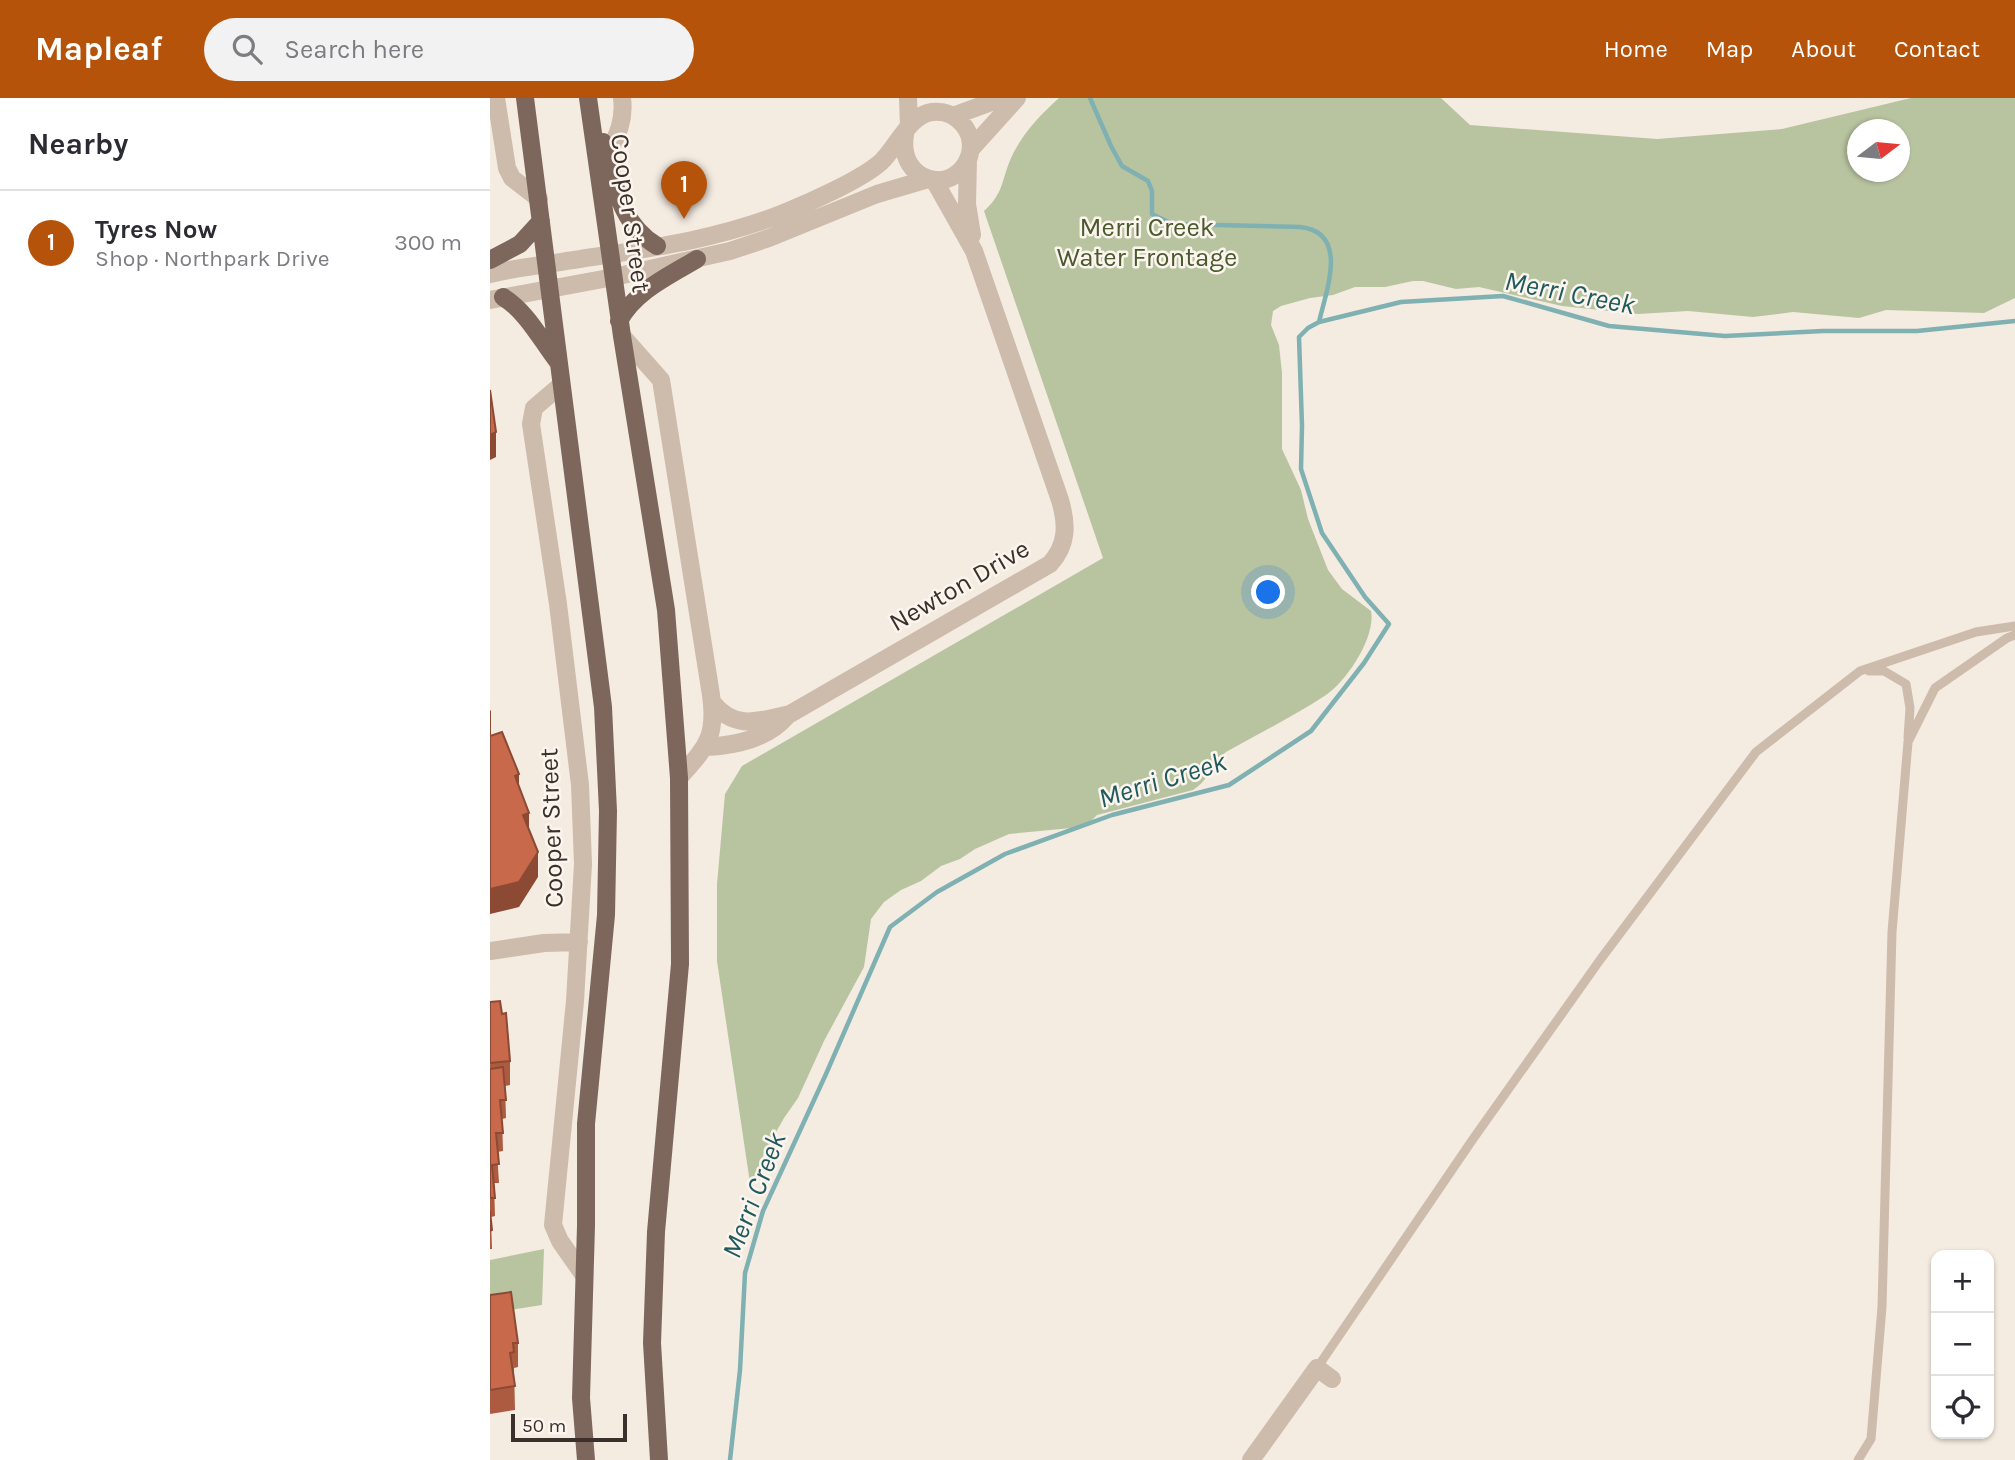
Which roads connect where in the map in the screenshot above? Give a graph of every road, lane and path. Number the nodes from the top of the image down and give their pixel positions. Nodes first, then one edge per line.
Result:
1 (496, 98) edge
2 (525, 98) edge
3 (589, 98) edge
4 (622, 98) edge
5 (908, 98) edge
6 (1002, 98) edge
7 (1017, 98) edge
8 (945, 109) edge
9 (907, 130) junction
10 (969, 154) junction
11 (607, 156) junction
12 (931, 179) junction
13 (539, 199) junction
14 (541, 221) junction
15 (657, 246) junction
16 (974, 251) junction
17 (610, 253) junction
18 (697, 259) junction
19 (490, 260) edge
20 (545, 264) junction
21 (490, 274) edge
22 (614, 277) junction
23 (549, 290) junction
24 (497, 298) edge
25 (621, 329) junction
26 (558, 362) junction
27 (561, 385) junction
28 (2015, 626) edge
29 (2015, 635) edge
30 (1860, 671) junction
31 (712, 702) junction
32 (790, 714) junction
33 (1908, 742) junction
34 (707, 747) junction
35 (679, 778) junction
36 (579, 942) junction
37 (490, 951) edge
38 (583, 1274) junction
39 (1317, 1368) junction
40 (1332, 1379) dead end
41 (586, 1460) edge
42 (659, 1460) edge
43 (1251, 1460) edge
44 (1858, 1460) edge

1 - 13 street
2 - 13 main road, Cooper Street
3 - 11 main road
3 - 17 main road, Cooper Street
4 - 11 street, Cooper Street
5 - 9 street
6 - 8 street
7 - 10 street
8 - 9 street
8 - 10 street
9 - 12 street
9 - 15 street
10 - 12 street
10 - 16 street, Newton Drive
11 - 15 main road
12 - 16 street, Newton Drive
12 - 18 street
13 - 14 main road, Cooper Street
14 - 19 main road
14 - 20 main road, Cooper Street
15 - 17 street
16 - 32 street, Newton Drive
17 - 20 street
17 - 22 main road, Cooper Street
18 - 22 street
18 - 25 main road
20 - 21 street
20 - 23 main road, Cooper Street
22 - 23 street
22 - 25 main road, Cooper Street
23 - 24 street
23 - 26 main road, Cooper Street
24 - 26 main road
25 - 31 street
25 - 35 main road, Cooper Street
26 - 27 main road, Cooper Street
27 - 36 street, Cooper Street
27 - 38 main road, Cooper Street
28 - 30 lane
29 - 33 lane
30 - 33 lane
30 - 39 lane
31 - 32 street, Newton Drive
31 - 34 street
32 - 34 street, Newton Drive
33 - 44 lane
34 - 35 street
35 - 42 main road, Cooper Street
36 - 37 street
36 - 38 street, Cooper Street
38 - 41 main road, Cooper Street
39 - 40 street
39 - 43 street

